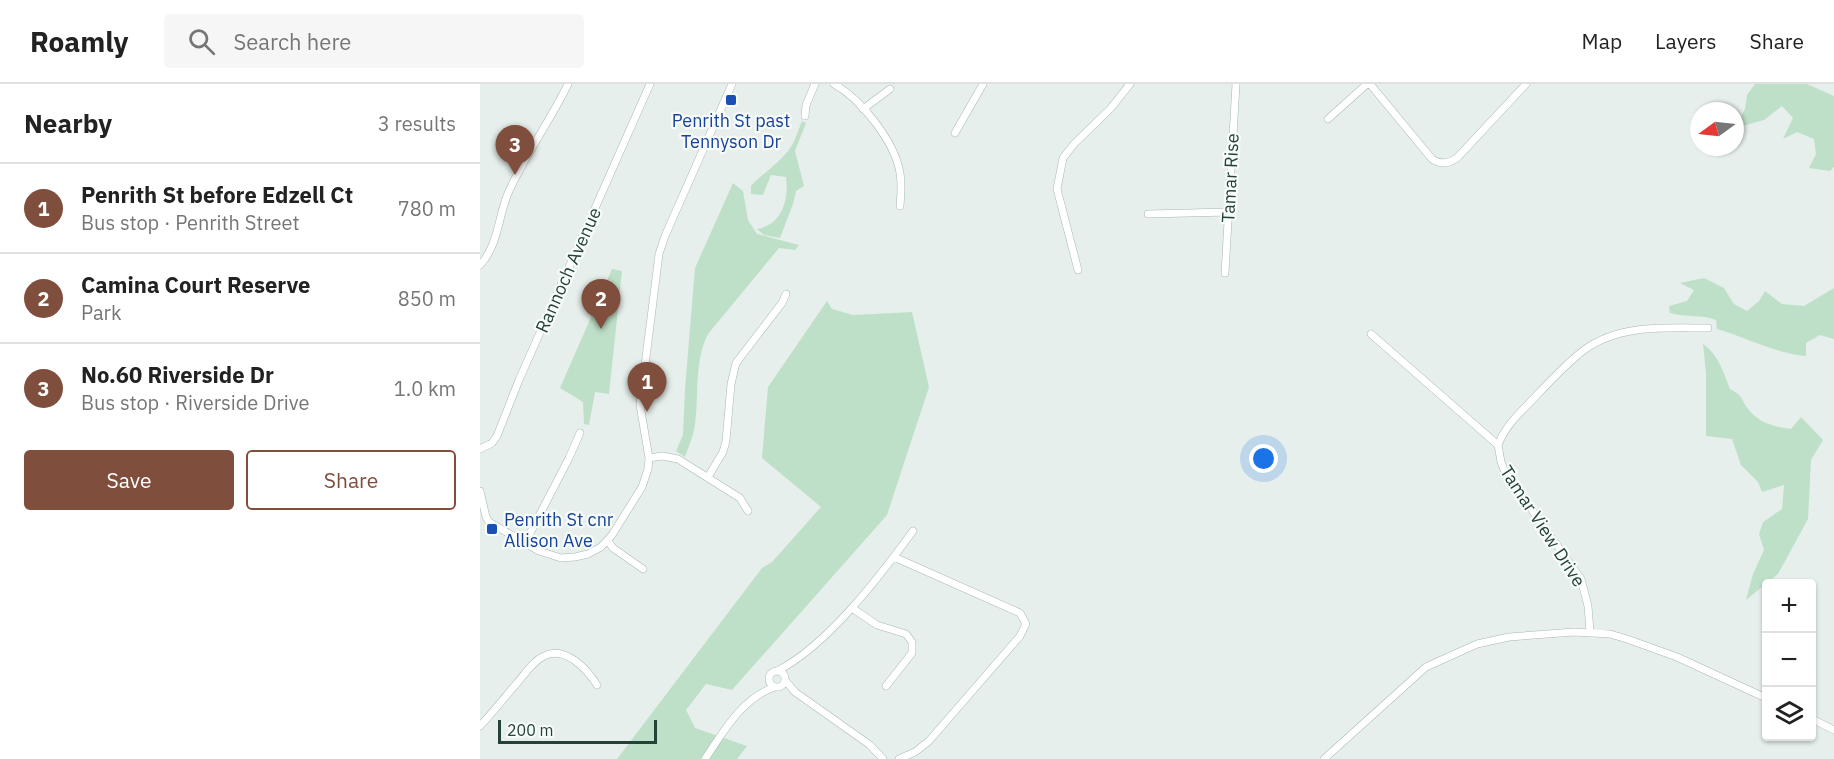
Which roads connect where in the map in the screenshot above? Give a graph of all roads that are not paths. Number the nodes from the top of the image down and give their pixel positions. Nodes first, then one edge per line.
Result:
1 (568, 84) edge
2 (650, 84) edge
3 (732, 84) edge
4 (815, 84) edge
5 (834, 84) edge
6 (983, 84) edge
7 (1130, 84) edge
8 (1236, 84) edge
9 (1368, 84) edge
10 (1526, 84) edge
11 (890, 89) dead end
12 (863, 110) junction
13 (805, 116) dead end
14 (1328, 119) dead end
15 (955, 133) dead end
16 (900, 206) dead end
17 (1228, 212) junction
18 (1148, 214) dead end
19 (480, 265) edge
20 (1078, 270) dead end
21 (1225, 273) dead end
22 (786, 294) dead end
23 (1708, 328) dead end
24 (1371, 334) dead end
25 (579, 433) dead end
26 (1498, 445) junction
27 (480, 449) edge
28 (649, 458) junction
29 (708, 477) junction
30 (480, 491) edge
31 (748, 511) dead end
32 (483, 518) edge
33 (914, 531) dead end
34 (608, 541) junction
35 (525, 543) junction
36 (894, 557) junction
37 (643, 569) dead end
38 (852, 608) junction
39 (1590, 632) junction
40 (792, 663) junction
41 (777, 671) junction
42 (770, 677) junction
43 (785, 679) junction
44 (597, 685) dead end
45 (886, 686) dead end
46 (777, 687) junction
47 (763, 691) junction
48 (795, 692) junction
49 (1762, 696) edge
50 (1816, 721) edge
51 (480, 726) edge
52 (1834, 730) edge
53 (705, 759) edge
54 (883, 759) edge
55 (899, 759) edge
56 (1324, 759) edge

1 - 19 street
2 - 27 street, Rannoch Avenue
3 - 28 street
4 - 13 street
5 - 12 street
6 - 15 street
7 - 20 street
8 - 17 street, Tamar Rise
9 - 10 street
9 - 14 street
11 - 12 street
12 - 16 street
17 - 18 street
17 - 21 street, Tamar Rise
22 - 29 street
23 - 26 street
24 - 26 street, Tamar View Drive
25 - 35 street
26 - 39 street, Tamar View Drive
28 - 29 street
28 - 34 street
29 - 31 street
30 - 32 street
32 - 35 street
33 - 36 street
34 - 35 street
34 - 37 street
36 - 38 street
36 - 55 street
38 - 40 street
38 - 45 street
39 - 49 street
39 - 56 street
40 - 41 street
40 - 43 street
41 - 42 street
41 - 43 street
42 - 46 street
42 - 47 street
43 - 46 street
43 - 48 street
44 - 51 street
46 - 47 street
46 - 48 street
47 - 53 street
48 - 54 street
50 - 52 street

